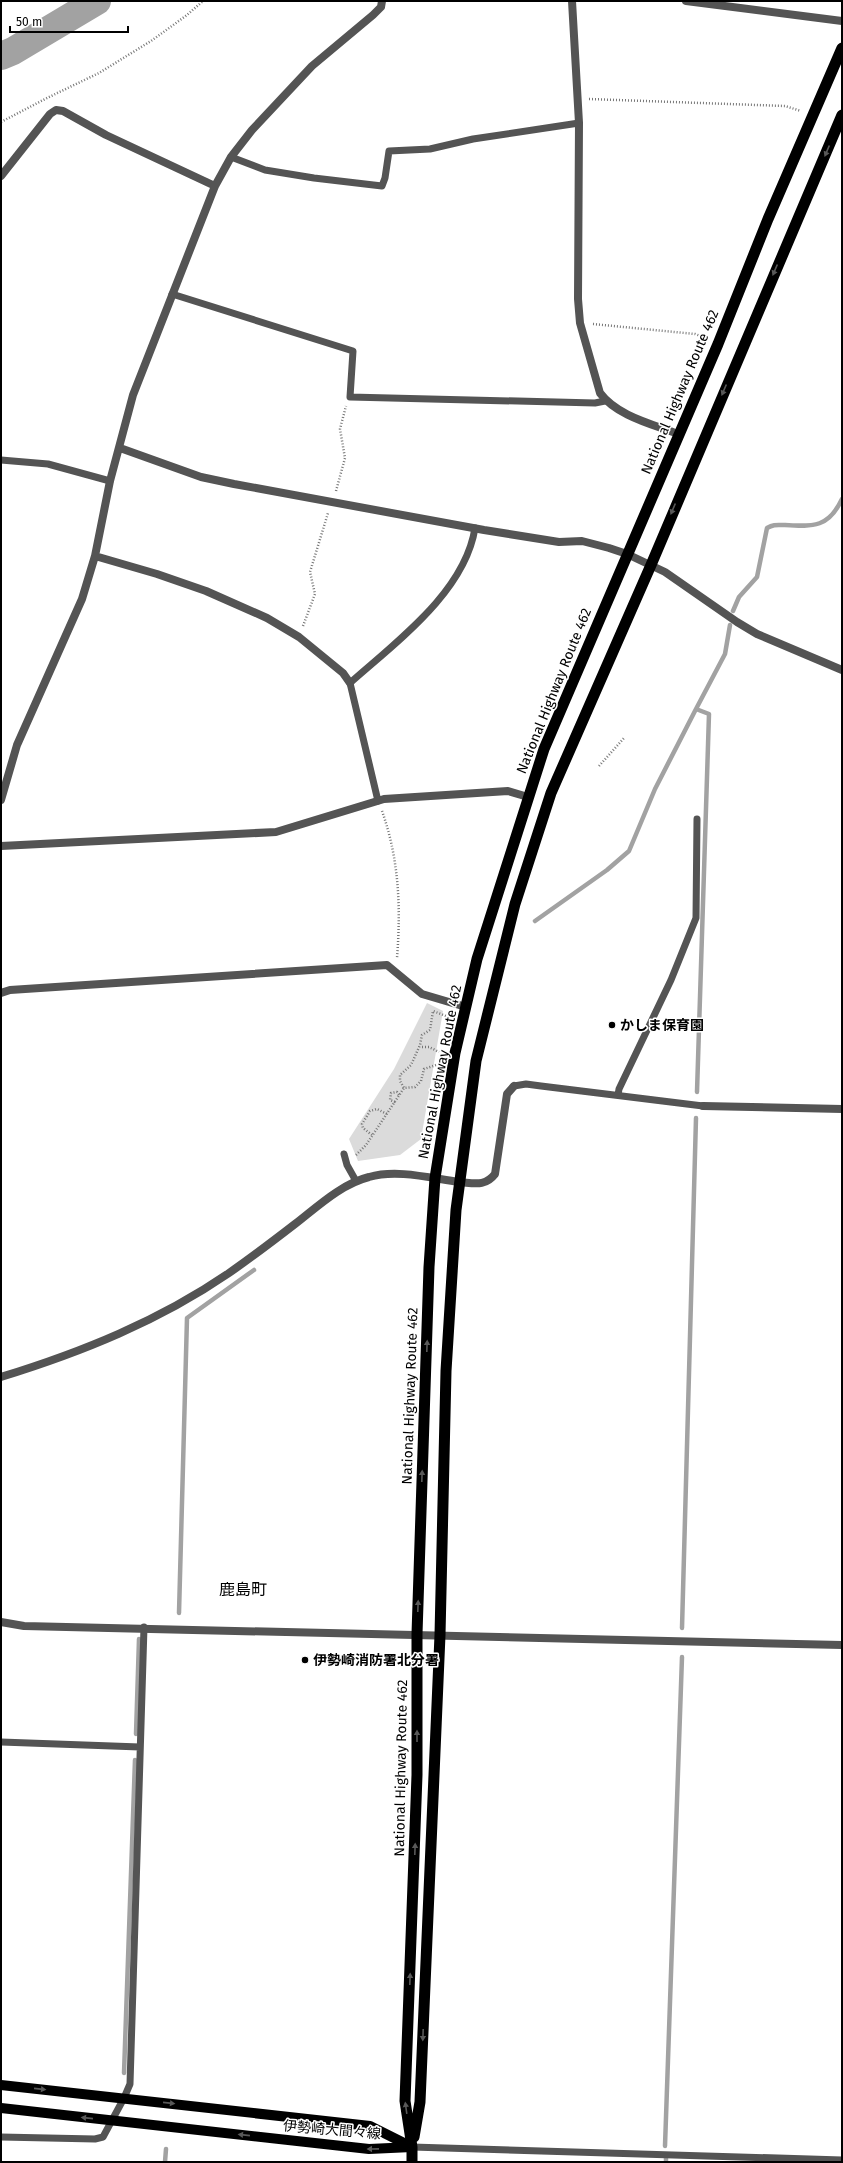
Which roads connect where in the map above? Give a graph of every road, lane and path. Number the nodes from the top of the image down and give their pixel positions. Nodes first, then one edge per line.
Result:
1 (203, 1) edge
2 (382, 1) edge
3 (572, 1) edge
4 (686, 1) edge
5 (842, 21) edge
6 (842, 48) edge
7 (578, 98) junction
8 (813, 115) junction
9 (842, 115) edge
10 (1, 122) edge
11 (579, 123) junction
12 (231, 157) junction
13 (1, 176) edge
14 (215, 186) junction
15 (172, 294) junction
16 (580, 323) junction
17 (718, 344) junction
18 (350, 397) junction
19 (606, 401) junction
20 (678, 434) junction
21 (120, 448) junction
22 (1, 460) edge
23 (110, 481) junction
24 (333, 503) junction
25 (475, 528) junction
26 (627, 554) junction
27 (95, 556) junction
28 (651, 565) junction
29 (299, 637) junction
30 (842, 670) edge
31 (350, 683) junction
32 (625, 737) dead end
33 (599, 766) dead end
34 (528, 797) junction
35 (1, 799) edge
36 (378, 801) junction
37 (697, 819) dead end
38 (1, 846) edge
39 (392, 969) junction
40 (1, 992) edge
41 (466, 1007) junction
42 (446, 1016) dead end
43 (422, 1047) dead end
44 (438, 1052) dead end
45 (436, 1065) dead end
46 (514, 1086) joint
47 (404, 1088) junction
48 (399, 1095) junction
49 (618, 1095) junction
50 (394, 1102) junction
51 (703, 1106) joint
52 (842, 1109) edge
53 (387, 1114) junction
54 (372, 1135) junction
55 (344, 1154) dead end
56 (355, 1156) dead end
57 (435, 1178) junction
58 (356, 1181) junction
59 (459, 1182) junction
60 (1, 1376) edge
61 (1, 1622) edge
62 (144, 1627) junction
63 (417, 1634) junction
64 (440, 1635) junction
65 (842, 1645) edge
66 (1, 1742) edge
67 (140, 1747) junction
68 (1, 2084) edge
69 (124, 2098) junction
70 (1, 2108) edge
71 (112, 2121) junction
72 (1, 2137) edge
73 (412, 2147) junction
74 (842, 2160) edge
75 (412, 2162) edge

1 - 10 path
2 - 12 street
3 - 7 street
4 - 5 street
6 - 8 highway, National Highway Route 462
7 - 8 path
7 - 11 street
8 - 17 highway, National Highway Route 462
9 -> 28 highway, National Highway Route 462
11 - 12 lane
11 - 16 street
12 - 14 street
13 - 14 street
14 - 15 street
15 - 18 lane
15 - 21 street
16 - 17 path
16 - 19 street
17 - 20 highway, National Highway Route 462
18 - 19 lane
18 - 24 path
19 - 20 street
20 - 26 highway, National Highway Route 462
21 - 23 street
21 - 24 street
22 - 23 lane
23 - 27 street
24 - 25 street
24 - 29 path
25 - 26 street
25 - 31 lane
26 - 28 street
26 - 34 highway, National Highway Route 462
27 - 29 street
27 - 35 street
28 - 30 street
28 - 59 highway, National Highway Route 462
29 - 31 street
31 - 36 lane
32 - 33 path
34 - 36 street
34 - 41 highway, National Highway Route 462
36 - 38 street
36 - 39 path
37 - 49 lane
39 - 40 street
39 - 41 street
41 - 57 highway, National Highway Route 462
42 - 47 path
43 - 44 path
45 - 47 path
46 - 49 lane
46 - 59 street
47 - 48 path
48 - 50 path
48 - 50 path
49 - 51 lane
50 - 53 path
51 - 52 street
53 - 54 path
53 - 54 path
54 - 56 path
55 - 58 lane
57 - 58 street
57 - 59 street
63 -> 57 highway, National Highway Route 462
58 - 60 street
59 - 64 highway, National Highway Route 462
61 - 62 street
62 - 63 street
62 - 67 lane
63 - 64 street
73 -> 63 highway, National Highway Route 462
64 - 65 street
64 -> 73 highway, National Highway Route 462
66 - 67 lane
67 - 69 lane
68 -> 69 main road, 伊勢崎大間々線
69 - 71 lane
69 -> 73 main road, 伊勢崎大間々線
71 -> 70 main road, 伊勢崎大間々線
71 - 72 lane
73 -> 71 main road, 伊勢崎大間々線
73 - 74 lane
73 - 75 highway, National Highway Route 462

